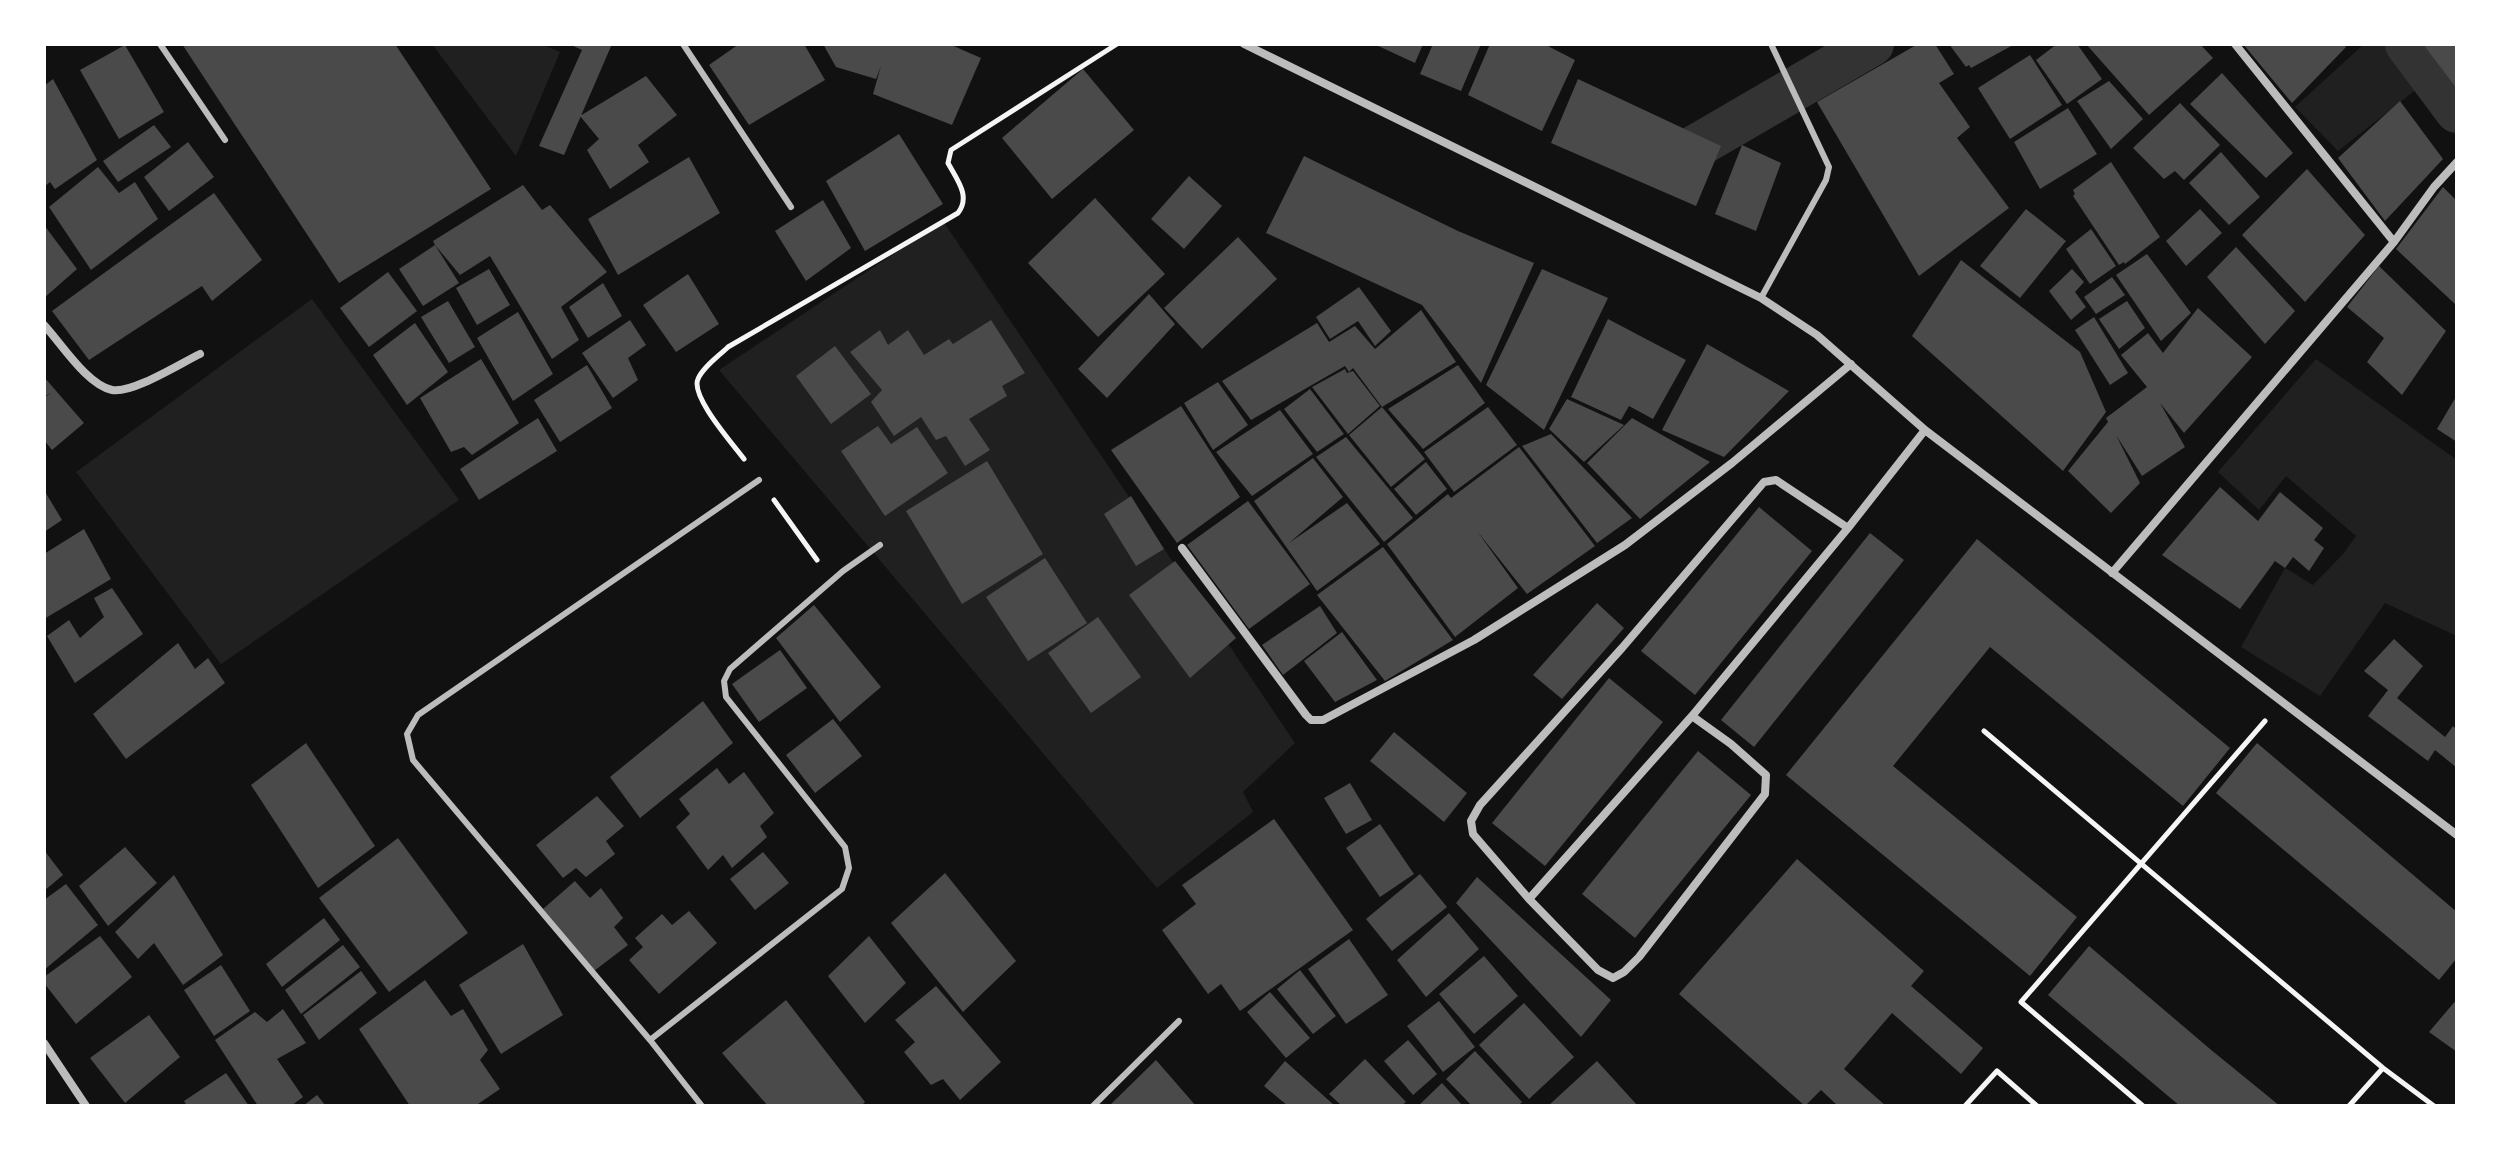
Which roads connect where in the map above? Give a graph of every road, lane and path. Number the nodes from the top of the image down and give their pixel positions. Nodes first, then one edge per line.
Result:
1 (160, 44) edge
2 (683, 44) edge
3 (1117, 44) edge
4 (1244, 44) edge
5 (1771, 44) edge
6 (2235, 44) edge
7 (225, 140) dead end
8 (2456, 165) edge
9 (791, 207) dead end
10 (2394, 242) junction
11 (1761, 298) junction
12 (44, 325) edge
13 (200, 354) dead end
14 (1851, 364) junction
15 (698, 376) dead end
16 (1925, 430) junction
17 (759, 480) dead end
18 (1848, 528) junction
19 (878, 547) dead end
20 (1182, 548) dead end
21 (2112, 573) junction
22 (2281, 702) junction
23 (1692, 716) junction
24 (1984, 731) dead end
25 (2457, 835) edge
26 (2142, 863) junction
27 (1529, 899) junction
28 (1179, 1021) dead end
29 (650, 1040) junction
30 (44, 1043) edge
31 (2383, 1068) junction
32 (86, 1106) edge
33 (702, 1106) edge
34 (1093, 1106) edge
35 (1965, 1106) edge
36 (2037, 1106) edge
37 (2143, 1106) edge
38 (2349, 1106) edge
39 (2434, 1106) edge

1 - 7 lane
2 - 9 lane
3 - 15 path
4 - 11 street
5 - 11 lane
6 - 10 street
8 - 10 street
10 - 21 street
11 - 14 street
12 - 13 street
14 - 16 street
14 - 20 street
16 - 18 street
16 - 21 street
17 - 29 lane
18 - 23 street
18 - 27 street
19 - 29 lane
21 - 22 street
22 - 25 street
22 - 26 path
23 - 27 street
23 - 27 street
24 - 26 path
26 - 31 path
26 - 37 path
28 - 34 lane
29 - 33 lane
30 - 32 street
31 - 38 path
31 - 39 path
35 - 36 path

